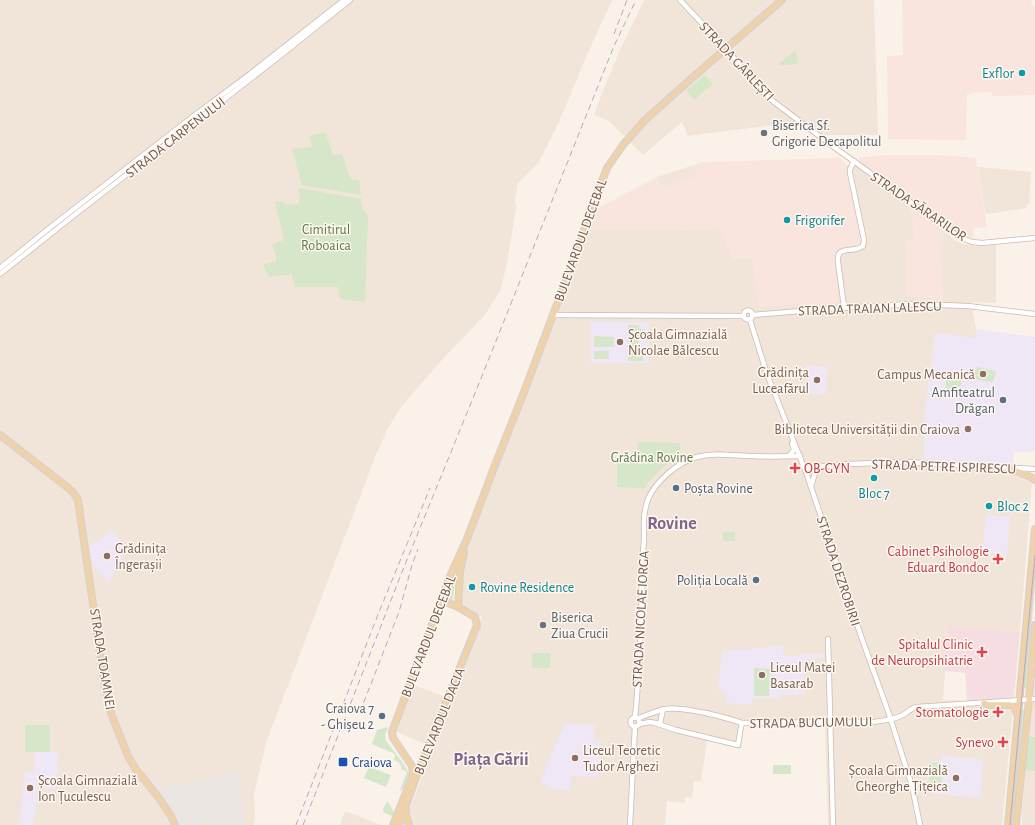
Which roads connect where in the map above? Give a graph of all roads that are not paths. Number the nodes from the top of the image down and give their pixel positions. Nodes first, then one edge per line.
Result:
1 (344, 0) edge
2 (350, 0) edge
3 (680, 0) edge
4 (782, 0) edge
5 (726, 49) junction
6 (854, 162) junction
7 (1035, 238) edge
8 (0, 268) edge
9 (0, 274) edge
10 (844, 307) junction
11 (1035, 314) edge
12 (552, 315) junction
13 (753, 315) junction
14 (744, 316) junction
15 (750, 320) junction
16 (790, 432) junction
17 (0, 435) edge
18 (789, 456) junction
19 (800, 456) junction
20 (817, 467) junction
21 (805, 468) junction
22 (1009, 468) junction
23 (1035, 469) edge
24 (1035, 480) edge
25 (811, 486) junction
26 (1035, 529) edge
27 (467, 539) junction
28 (441, 600) junction
29 (458, 607) junction
30 (1035, 625) edge
31 (828, 639) dead end
32 (1019, 700) junction
33 (1032, 700) edge
34 (984, 703) junction
35 (663, 709) junction
36 (1018, 715) junction
37 (637, 718) junction
38 (891, 720) junction
39 (742, 723) junction
40 (831, 723) junction
41 (660, 724) junction
42 (637, 725) junction
43 (421, 764) junction
44 (412, 766) junction
45 (406, 805) junction
46 (398, 824) edge
47 (1008, 824) edge
48 (175, 825) edge
49 (409, 825) edge
50 (630, 825) edge
51 (833, 825) edge
52 (920, 825) edge
53 (1016, 825) edge

1 - 8 street, STRADA CARPENULUI
2 - 9 street, STRADA CARPENULUI
3 - 5 street, STRADA GÂRLEȘTI
4 - 5 main road, BULEVARDUL DECEBAL
5 - 6 street, STRADA GÂRLEȘTI
5 - 12 main road, BULEVARDUL DECEBAL
6 - 7 street, STRADA SĂRARILOR
6 - 10 street
10 - 11 street, STRADA TRAIAN LALESCU
10 - 13 street, STRADA TRAIAN LALESCU
12 - 14 street
12 - 27 main road, BULEVARDUL DECEBAL
13 - 14 street
13 - 15 street
14 - 15 street
15 - 16 street, STRADA DEZROBIRII
16 - 18 street
16 - 19 street, STRADA DEZROBIRII
17 - 48 main road, STRADA TOAMNEI
18 - 19 street, STRADA NICOLAE IORGA
18 - 37 street, STRADA NICOLAE IORGA
19 - 21 street, STRADA DEZROBIRII
20 - 21 street, STRADA PETRE ISPIRESCU
20 - 22 street, STRADA PETRE ISPIRESCU
20 - 25 street
21 - 25 street, STRADA DEZROBIRII
22 - 23 street, STRADA PETRE ISPIRESCU
22 - 24 main road
25 - 38 street, STRADA DEZROBIRII
26 - 32 main road
27 - 28 main road, BULEVARDUL DECEBAL
27 - 29 main road, BULEVARDUL DECEBAL
28 - 29 main road
28 - 44 main road, BULEVARDUL DECEBAL
29 - 43 main road, BULEVARDUL DACIA
30 - 33 main road
31 - 40 street
32 - 33 street
32 - 34 street
32 - 36 main road
33 - 53 main road
34 - 36 main road
34 - 38 street
35 - 37 street, STRADA BUCIUMULUI
35 - 39 street, STRADA BUCIUMULUI
35 - 41 street
36 - 47 main road
37 - 42 street
37 - 42 street
38 - 40 street, STRADA BUCIUMULUI
38 - 52 street, STRADA DEZROBIRII
39 - 40 street, STRADA BUCIUMULUI
39 - 41 street
40 - 51 street
41 - 42 street
42 - 50 street
43 - 44 main road
43 - 45 main road, BULEVARDUL DACIA
44 - 46 main road, BULEVARDUL DACIA
45 - 46 main road, BULEVARDUL DACIA
45 - 49 main road

